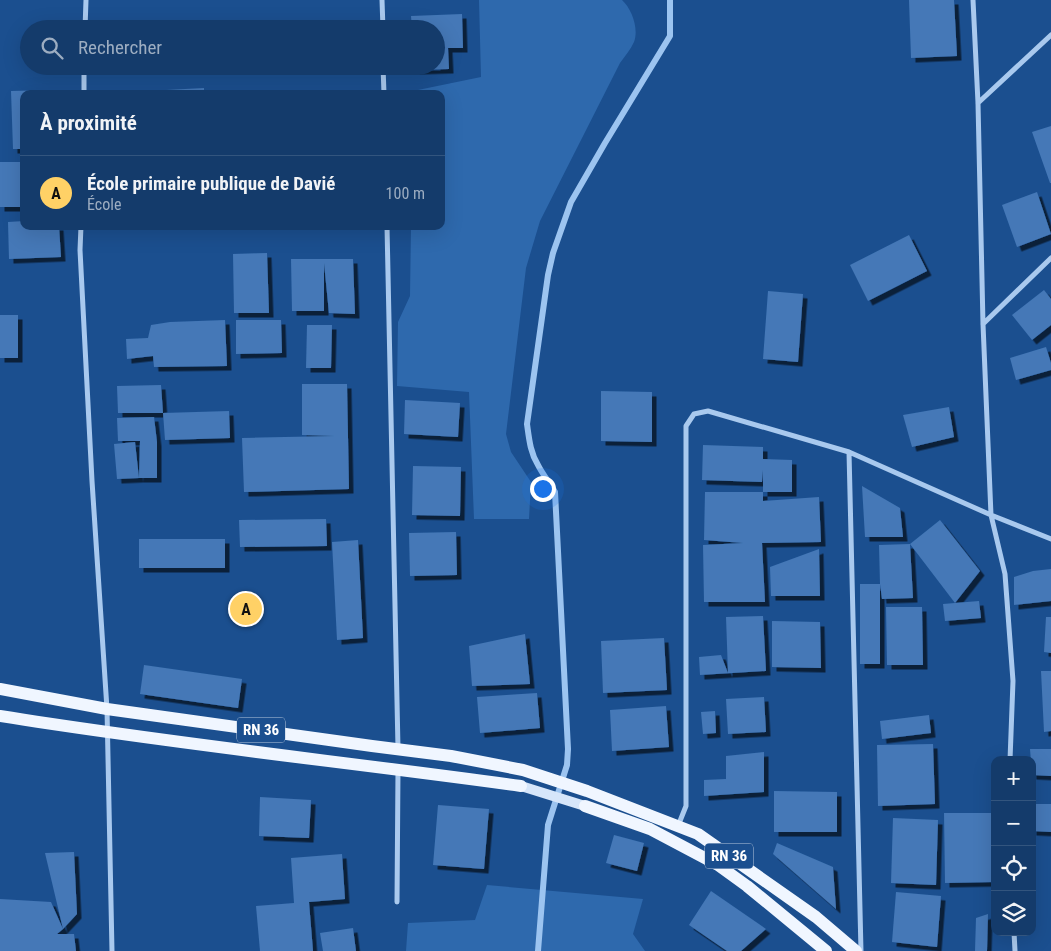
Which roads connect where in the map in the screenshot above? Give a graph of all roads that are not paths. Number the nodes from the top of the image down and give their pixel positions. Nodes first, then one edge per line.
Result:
1 (86, 0) edge
2 (382, 0) edge
3 (972, 0) edge
4 (85, 20) edge
5 (382, 20) edge
6 (1051, 35) edge
7 (84, 75) edge
8 (383, 75) edge
9 (84, 90) edge
10 (384, 90) edge
11 (978, 103) junction
12 (81, 230) edge
13 (387, 230) edge
14 (1051, 258) edge
15 (983, 324) junction
16 (848, 452) junction
17 (991, 515) junction
18 (1051, 539) edge
19 (0, 689) edge
20 (108, 709) junction
21 (0, 716) edge
22 (108, 733) junction
23 (398, 749) junction
24 (1010, 756) edge
25 (398, 769) junction
26 (521, 786) joint
27 (585, 806) joint
28 (677, 827) junction
29 (397, 902) dead end
30 (1014, 936) edge
31 (112, 951) edge
32 (826, 951) edge
33 (856, 951) edge
34 (861, 951) edge
35 (1015, 951) edge

1 - 4 street
2 - 5 street
3 - 11 street
6 - 11 street
7 - 9 street
8 - 10 street
11 - 15 street
12 - 20 street
13 - 23 street
14 - 15 street
15 - 17 street
16 - 17 street
16 - 28 street
16 - 34 street
17 - 18 street
17 - 24 street
19 - 20 main road, RN 36
20 - 22 street
20 - 23 main road, RN 36
21 - 22 main road, RN 36
22 - 25 main road, RN 36
22 - 31 street
23 - 28 main road, RN 36
25 - 26 main road, RN 36
25 - 29 street
26 - 27 main road, RN 36
27 - 32 main road, RN 36
28 - 33 main road, RN 36
30 - 35 street

